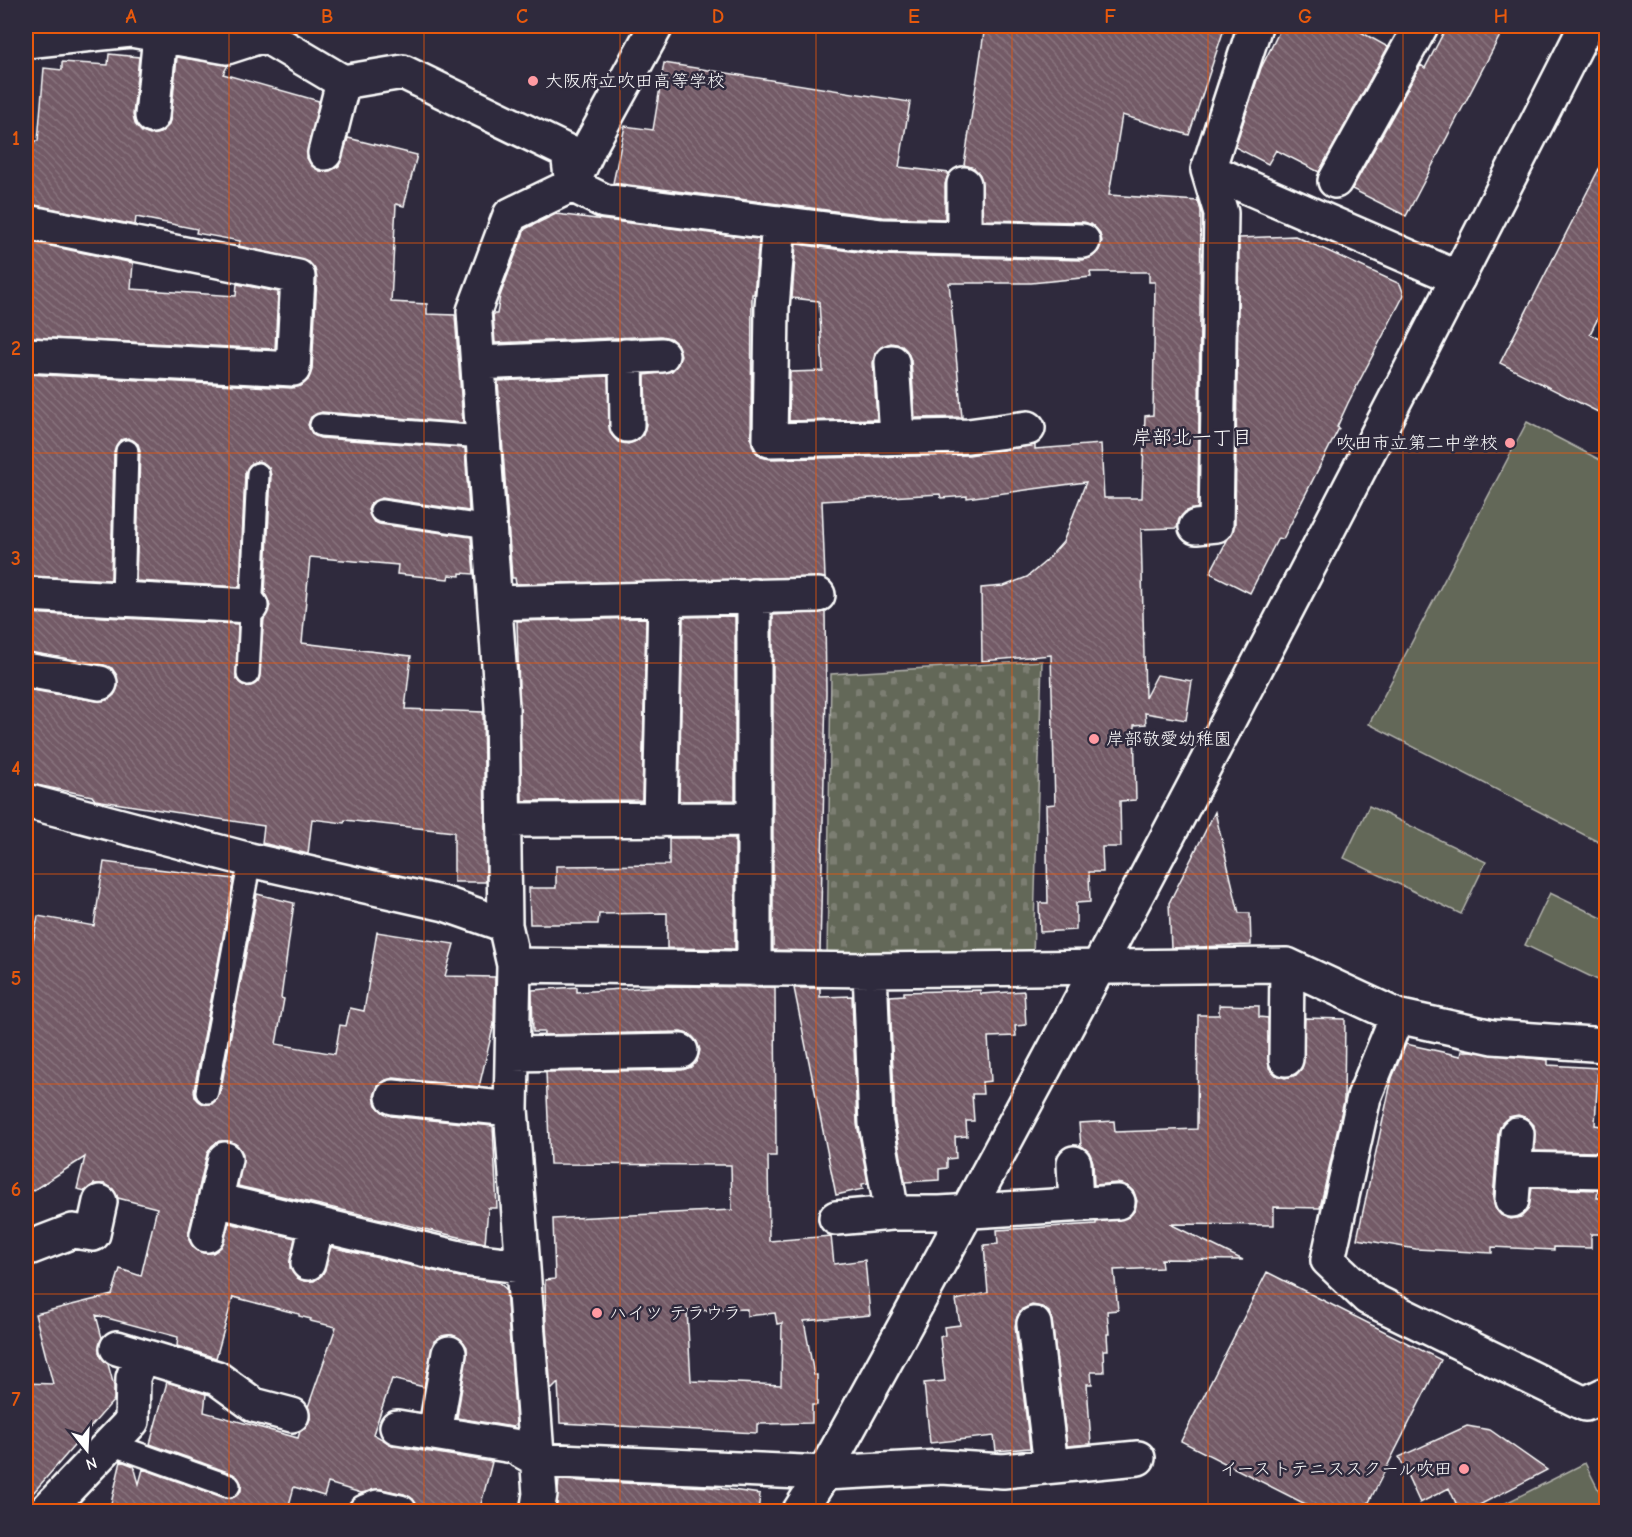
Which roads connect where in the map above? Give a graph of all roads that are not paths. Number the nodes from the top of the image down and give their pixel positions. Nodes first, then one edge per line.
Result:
1 (28, 26) edge
2 (656, 26) edge
3 (1255, 26) edge
4 (1421, 26) edge
5 (1586, 26) edge
6 (160, 35) junction
7 (26, 39) edge
8 (343, 82) junction
9 (152, 117) dead end
10 (325, 153) dead end
11 (1208, 170) junction
12 (1335, 181) dead end
13 (964, 184) dead end
14 (572, 185) junction
15 (26, 222) edge
16 (779, 223) junction
17 (964, 237) junction
18 (1083, 241) dead end
19 (1458, 278) junction
20 (26, 355) edge
21 (662, 355) dead end
22 (626, 356) junction
23 (892, 362) dead end
24 (478, 363) junction
25 (321, 425) dead end
26 (627, 425) dead end
27 (1028, 428) dead end
28 (897, 436) junction
29 (483, 437) junction
30 (127, 451) dead end
31 (258, 474) dead end
32 (381, 511) dead end
33 (489, 526) junction
34 (1196, 527) dead end
35 (26, 594) edge
36 (818, 595) dead end
37 (754, 596) junction
38 (665, 598) junction
39 (123, 599) junction
40 (495, 603) junction
41 (251, 606) junction
42 (26, 670) edge
43 (248, 674) dead end
44 (100, 683) dead end
45 (26, 801) edge
46 (754, 819) junction
47 (504, 820) junction
48 (660, 820) junction
49 (250, 860) junction
50 (505, 925) junction
51 (514, 965) junction
52 (1287, 965) junction
53 (1097, 968) junction
54 (754, 969) junction
55 (870, 970) junction
56 (1397, 1016) junction
57 (1606, 1045) edge
58 (681, 1051) dead end
59 (513, 1054) junction
60 (1286, 1059) dead end
61 (207, 1092) dead end
62 (393, 1097) dead end
63 (511, 1109) junction
64 (1517, 1134) dead end
65 (225, 1159) dead end
66 (1074, 1163) dead end
67 (1606, 1172) edge
68 (215, 1200) junction
69 (100, 1202) dead end
70 (1118, 1202) dead end
71 (1076, 1204) junction
72 (969, 1211) junction
73 (892, 1213) junction
74 (836, 1218) dead end
75 (317, 1226) junction
76 (207, 1234) dead end
77 (26, 1249) edge
78 (308, 1263) dead end
79 (521, 1266) junction
80 (1034, 1324) dead end
81 (449, 1353) dead end
82 (1606, 1394) edge
83 (292, 1415) dead end
84 (397, 1427) dead end
85 (435, 1433) junction
86 (111, 1444) junction
87 (1138, 1458) dead end
88 (538, 1460) junction
89 (1051, 1466) junction
90 (824, 1473) junction
91 (229, 1486) dead end
92 (45, 1512) edge
93 (365, 1512) edge
94 (399, 1512) edge
95 (537, 1512) edge
96 (799, 1512) edge

1 - 7 street
2 - 14 street
3 - 11 street
4 - 12 street
5 - 19 street
6 - 7 street
6 - 8 street
6 - 9 street
8 - 10 street
8 - 14 street
11 - 19 street
11 - 34 street
13 - 17 street
14 - 16 street
14 - 24 street
15 - 20 street
16 - 17 street
16 - 28 street
17 - 18 street
19 - 53 street
21 - 22 street
22 - 24 street
22 - 26 street
23 - 28 street
24 - 29 street
25 - 29 lane
27 - 28 street
29 - 33 street
30 - 39 lane
31 - 41 lane
32 - 33 lane
33 - 40 street
35 - 39 street
36 - 37 street
37 - 38 street
37 - 46 street
38 - 40 street
38 - 48 street
39 - 41 street
40 - 47 street
41 - 43 lane
42 - 44 street
45 - 49 street
46 - 48 street
46 - 54 street
47 - 48 street
47 - 50 street
49 - 50 street
49 - 61 lane
50 - 51 street
51 - 54 street
51 - 59 street
52 - 53 street
52 - 56 street
52 - 60 street
53 - 55 street
53 - 72 street
54 - 55 street
55 - 73 street
56 - 57 street
56 - 82 street
58 - 59 street
59 - 63 street
62 - 63 street
63 - 79 street
64 - 67 street
65 - 68 street
66 - 71 street
68 - 75 street
68 - 76 street
69 - 77 street
70 - 71 street
71 - 72 street
72 - 73 street
72 - 90 street
73 - 74 street
75 - 78 street
75 - 79 street
79 - 88 street
80 - 89 street
81 - 85 street
83 - 86 street
84 - 85 street
85 - 88 street
86 - 91 lane
86 - 92 street
87 - 89 street
88 - 90 street
88 - 95 street
89 - 90 street
90 - 96 street
93 - 94 street

